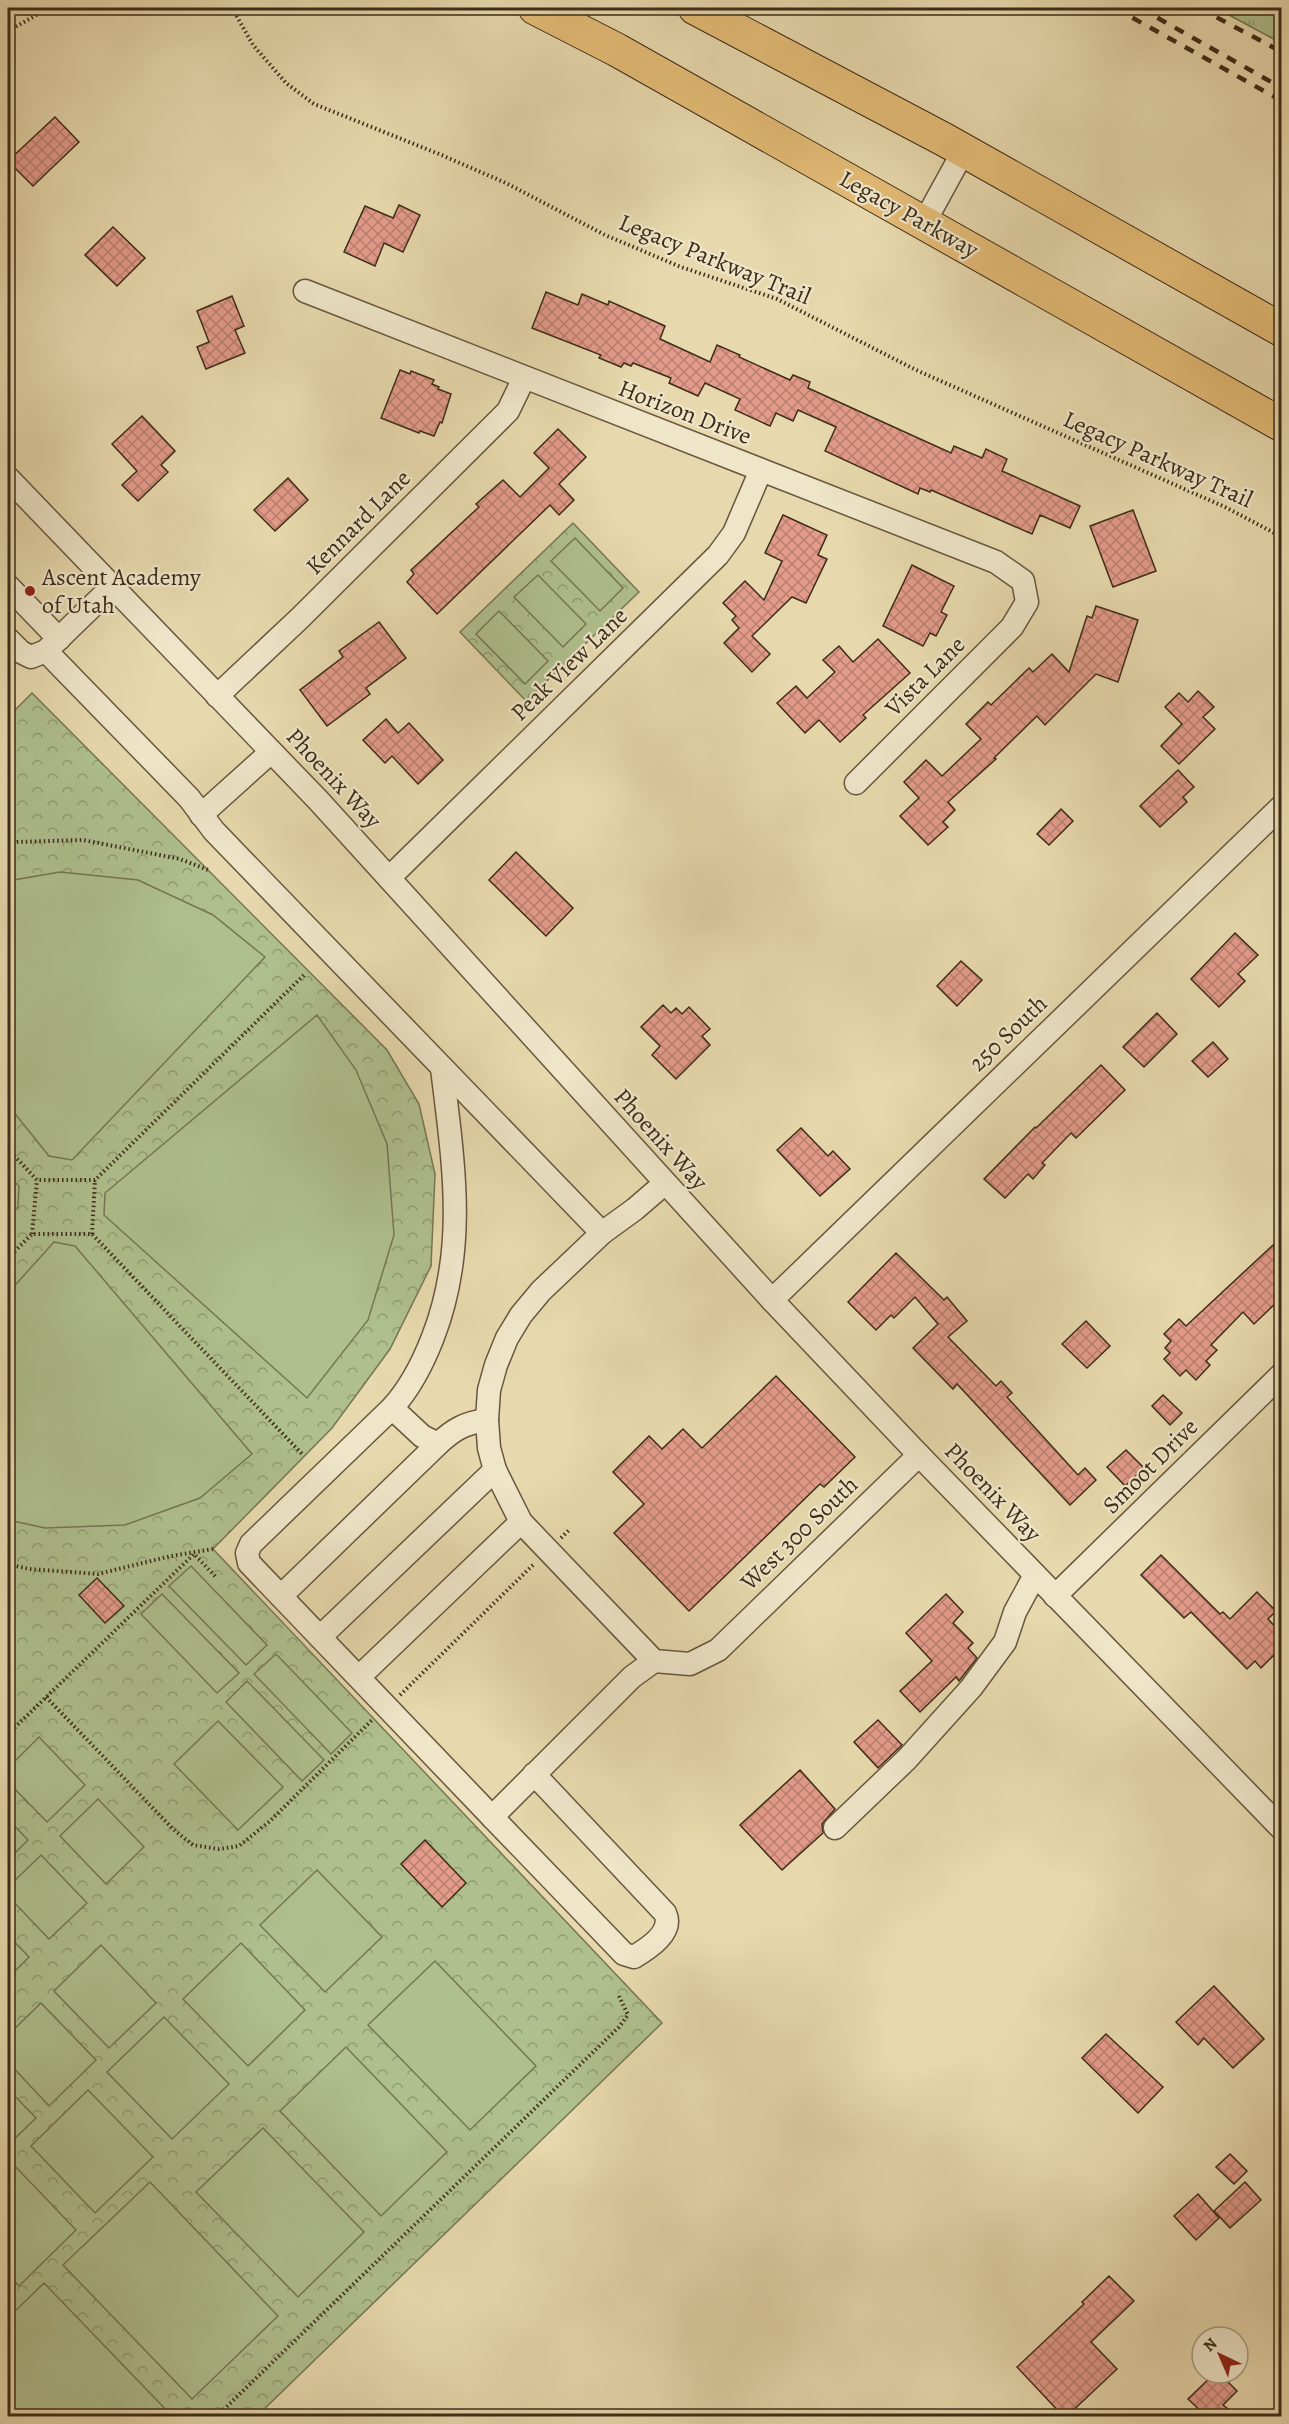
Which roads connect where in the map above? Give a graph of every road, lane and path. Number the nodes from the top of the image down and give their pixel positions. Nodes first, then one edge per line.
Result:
1 (49, 8) edge
2 (232, 8) edge
3 (535, 8) edge
4 (695, 8) edge
5 (744, 8) edge
6 (8, 31) edge
7 (955, 145) junction
8 (924, 223) junction
9 (304, 291) dead end
10 (1281, 330) edge
11 (524, 378) junction
12 (1281, 425) edge
13 (760, 470) junction
14 (8, 478) edge
15 (1281, 537) edge
16 (8, 586) edge
17 (112, 587) junction
18 (1027, 602) joint
19 (8, 639) edge
20 (53, 645) junction
21 (217, 696) junction
22 (271, 752) junction
23 (856, 783) dead end
24 (1281, 806) edge
25 (201, 815) junction
26 (8, 844) edge
27 (208, 870) dead end
28 (389, 878) junction
29 (305, 974) dead end
30 (442, 1068) junction
31 (8, 1149) edge
32 (37, 1180) junction
33 (94, 1180) junction
34 (664, 1184) junction
35 (602, 1233) junction
36 (32, 1234) junction
37 (92, 1234) junction
38 (8, 1258) edge
39 (772, 1300) junction
40 (1281, 1374) edge
41 (392, 1408) junction
42 (487, 1420) junction
43 (438, 1444) junction
44 (303, 1455) dead end
45 (919, 1455) junction
46 (495, 1470) junction
47 (521, 1522) junction
48 (569, 1530) dead end
49 (213, 1549) dead end
50 (548, 1551) junction
51 (194, 1554) junction
52 (8, 1564) edge
53 (1035, 1575) junction
54 (216, 1577) dead end
55 (281, 1596) junction
56 (1055, 1596) junction
57 (320, 1637) junction
58 (654, 1661) junction
59 (359, 1677) junction
60 (46, 1696) junction
61 (387, 1707) junction
62 (8, 1734) edge
63 (534, 1774) junction
64 (492, 1817) junction
65 (835, 1828) dead end
66 (1281, 1828) edge
67 (619, 1996) dead end
68 (217, 2416) edge

1 - 6 path
2 - 15 path, Legacy Parkway Trail
3 - 8 highway, Legacy Parkway
4 - 7 highway
5 - 7 highway
7 - 8 street
7 - 10 highway
8 - 12 highway, Legacy Parkway
9 - 11 street, Horizon Drive
11 - 13 street, Horizon Drive
11 - 21 street, Kennard Lane
13 - 18 street, Horizon Drive
13 - 28 street, Peak View Lane
14 - 17 street, Phoenix Way
16 - 20 street
17 - 20 street
17 - 21 street, Phoenix Way
18 - 23 street, Vista Lane
19 - 20 street
20 - 25 street
21 - 22 street, Phoenix Way
22 - 25 street
22 - 28 street, Phoenix Way
24 - 39 street, 250 South
25 - 30 street
26 - 27 path
28 - 34 street, Phoenix Way
29 - 33 path
30 - 35 street
30 - 41 street
31 - 32 path
32 - 33 path
32 - 36 path
33 - 37 path
34 - 35 street
34 - 39 street, Phoenix Way
35 - 42 street
36 - 37 path
36 - 38 path
37 - 44 path
39 - 45 street, Phoenix Way
40 - 56 street, Smoot Drive
41 - 43 street
41 - 55 street
42 - 43 street
42 - 46 street
43 - 55 street
45 - 53 street, Phoenix Way
45 - 58 street, West 300 South
46 - 47 street
46 - 57 street
47 - 50 street
47 - 59 street
48 - 50 path
49 - 51 path
50 - 58 street
50 - 61 path
51 - 52 path
51 - 54 path
51 - 60 path
53 - 56 street, Phoenix Way
53 - 65 street
55 - 57 street
56 - 66 street, Phoenix Way
57 - 59 street
58 - 63 street
59 - 61 street
60 - 61 path
60 - 62 path
61 - 64 street
63 - 64 street
63 - 64 street
67 - 68 path

